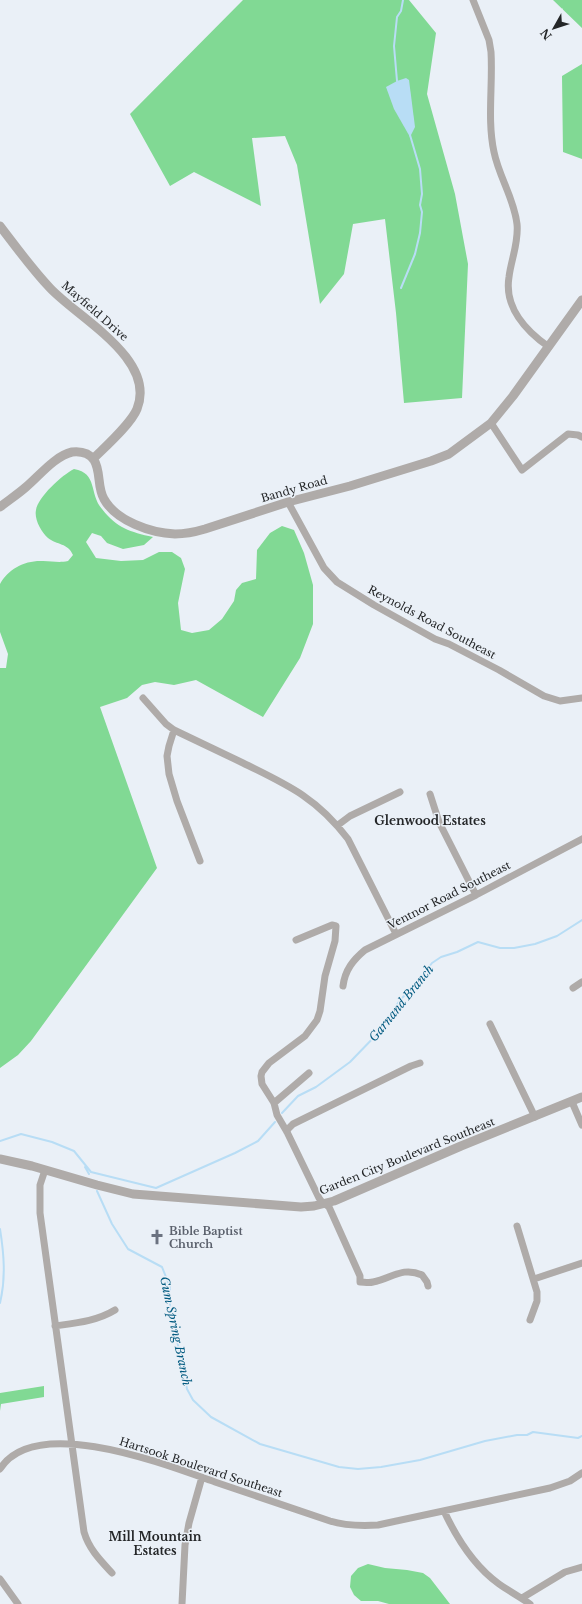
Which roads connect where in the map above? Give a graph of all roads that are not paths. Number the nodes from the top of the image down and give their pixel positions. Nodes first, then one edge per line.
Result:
1 (473, 0) edge
2 (0, 226) edge
3 (582, 300) edge
4 (549, 347) junction
5 (491, 424) junction
6 (582, 437) edge
7 (93, 459) junction
8 (288, 502) junction
9 (0, 507) edge
10 (143, 698) dead end
11 (582, 698) edge
12 (174, 730) junction
13 (400, 792) dead end
14 (430, 794) dead end
15 (338, 825) junction
16 (582, 839) edge
17 (200, 861) dead end
18 (476, 895) junction
19 (396, 934) junction
20 (296, 940) dead end
21 (582, 982) edge
22 (343, 986) dead end
23 (573, 988) dead end
24 (490, 1024) dead end
25 (420, 1063) dead end
26 (309, 1073) dead end
27 (582, 1097) edge
28 (572, 1102) junction
29 (274, 1103) junction
30 (535, 1117) junction
31 (582, 1125) edge
32 (287, 1132) junction
33 (0, 1159) edge
34 (45, 1170) junction
35 (325, 1204) junction
36 (517, 1226) dead end
37 (582, 1263) edge
38 (534, 1279) junction
39 (428, 1286) dead end
40 (115, 1310) dead end
41 (530, 1320) dead end
42 (55, 1326) junction
43 (72, 1444) junction
44 (0, 1469) edge
45 (582, 1473) edge
46 (202, 1477) junction
47 (444, 1511) junction
48 (582, 1567) edge
49 (112, 1573) dead end
50 (0, 1579) edge
51 (522, 1598) junction
52 (18, 1604) edge
53 (182, 1604) edge
54 (530, 1604) edge

1 - 4 street
2 - 7 street, Mayfield Drive
3 - 4 street, Bandy Road
4 - 5 street, Bandy Road
5 - 6 street
5 - 8 street, Bandy Road
7 - 8 street, Bandy Road
7 - 9 street
8 - 11 street, Reynolds Road Southeast
10 - 12 street
12 - 15 street
12 - 17 street
13 - 15 street
14 - 18 street
15 - 19 street
16 - 18 street, Ventnor Road Southeast
18 - 19 street, Ventnor Road Southeast
19 - 22 street, Ventnor Road Southeast
20 - 29 street
21 - 23 street
24 - 30 street
25 - 32 street
26 - 29 street
27 - 28 street, Garden City Boulevard Southeast
28 - 30 street, Garden City Boulevard Southeast
28 - 31 street
29 - 32 street
30 - 35 street, Garden City Boulevard Southeast
32 - 35 street
33 - 34 street, Garden City Boulevard Southeast
34 - 35 street, Garden City Boulevard Southeast
34 - 42 street
35 - 39 street
36 - 38 street
37 - 38 street
38 - 41 street
40 - 42 street
42 - 43 street
43 - 44 street, Hartsook Boulevard Southeast
43 - 46 street, Hartsook Boulevard Southeast
43 - 49 street
45 - 47 street, Hartsook Boulevard Southeast
46 - 47 street, Hartsook Boulevard Southeast
46 - 53 street
47 - 51 street
48 - 51 street
50 - 52 street
51 - 54 street

